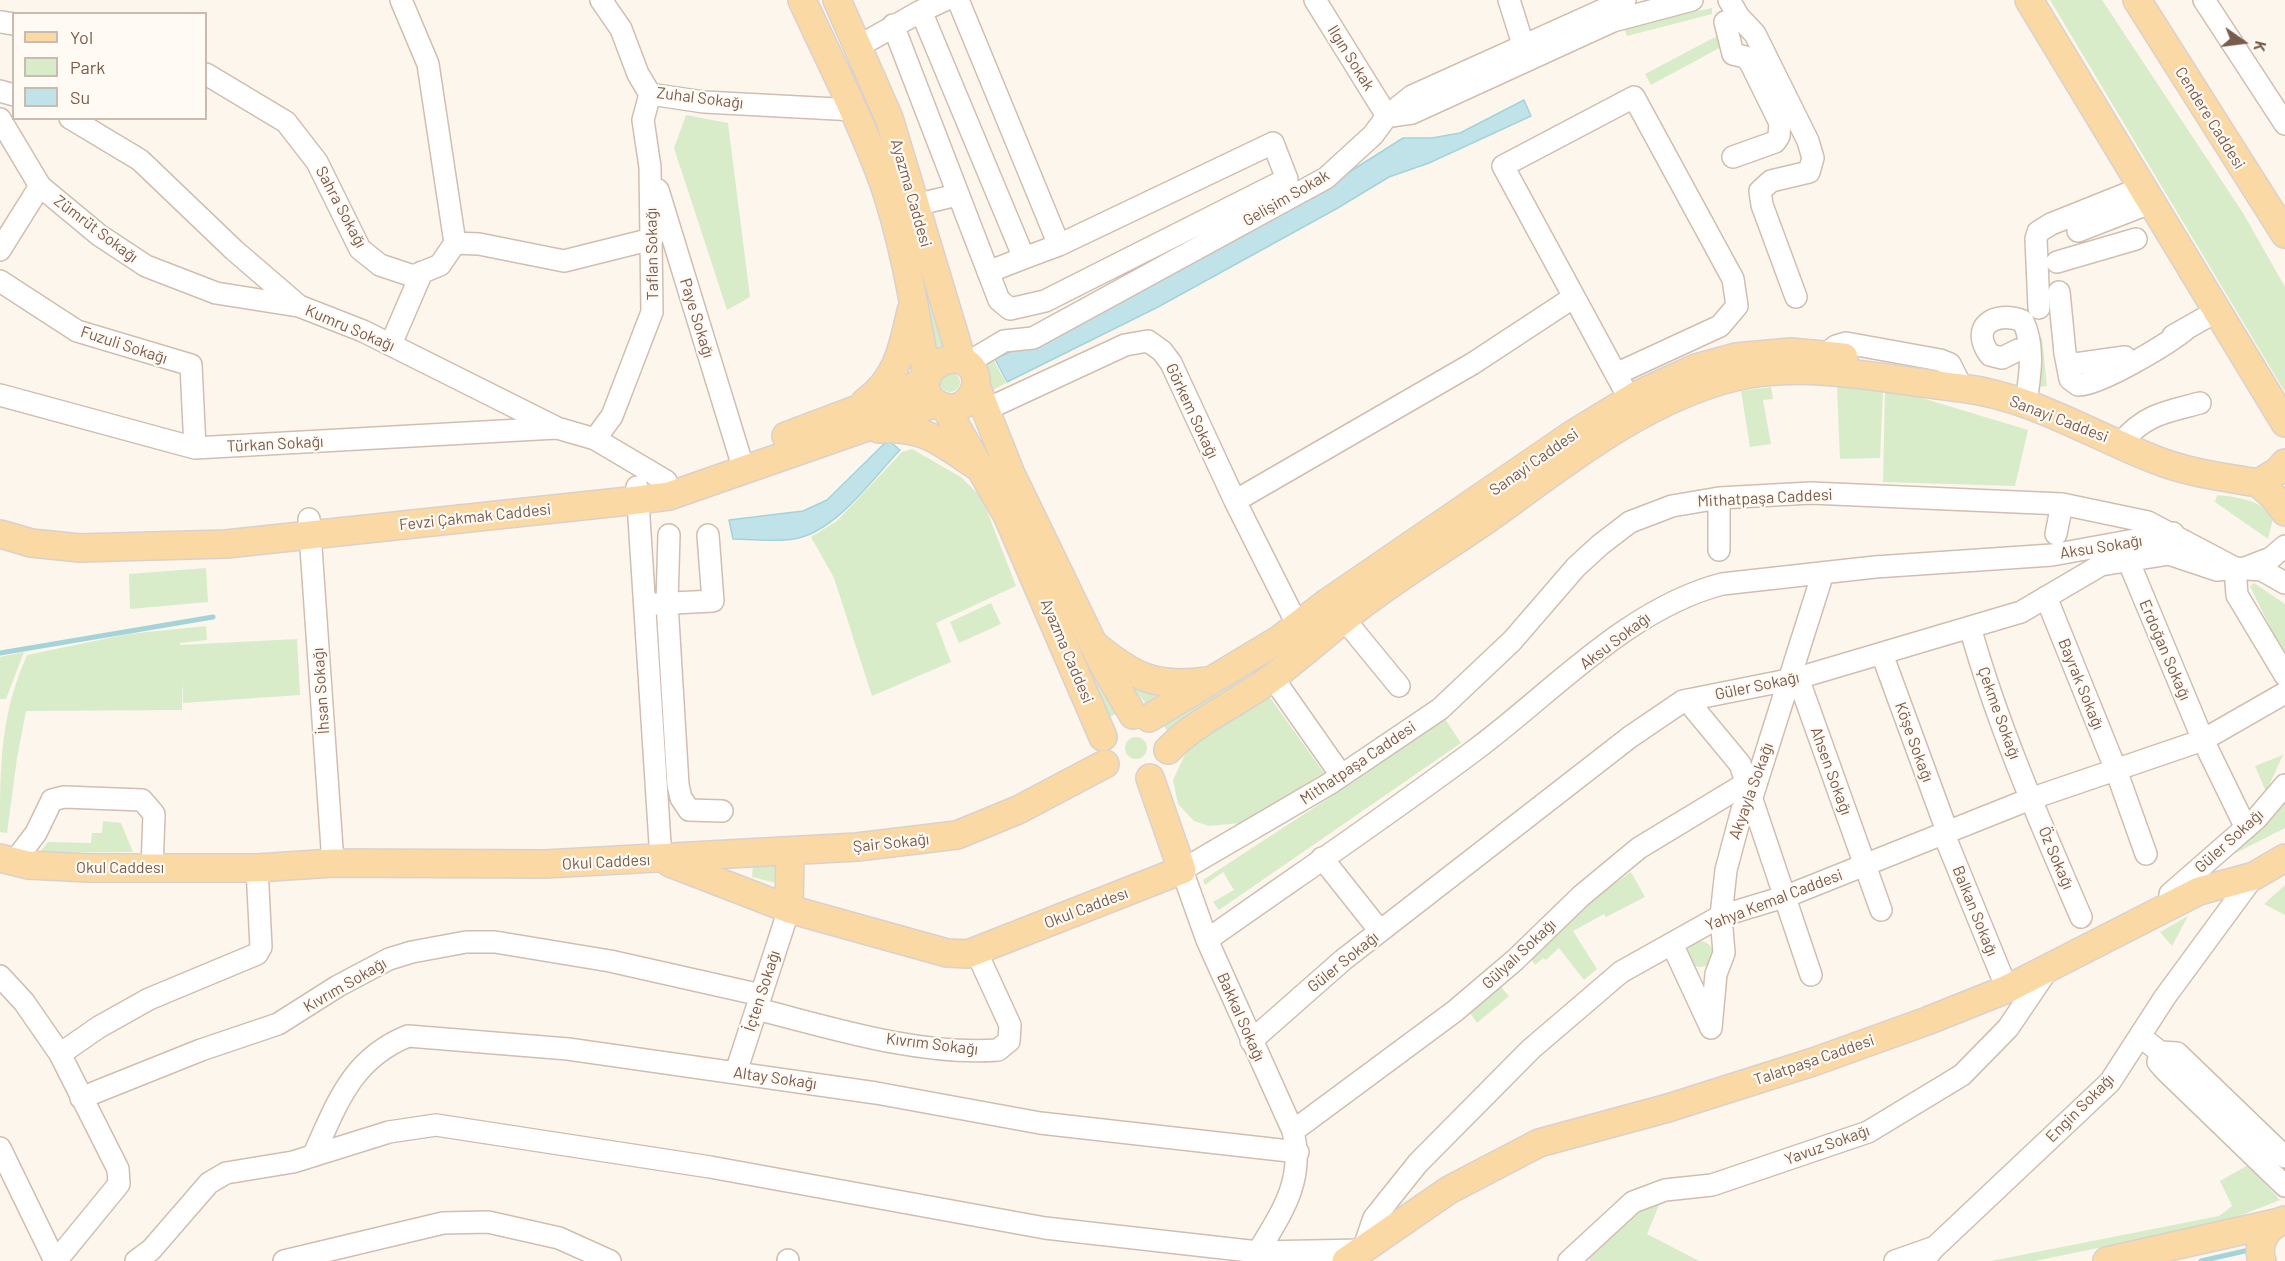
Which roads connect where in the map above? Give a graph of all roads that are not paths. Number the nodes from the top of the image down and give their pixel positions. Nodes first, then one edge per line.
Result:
1 (401, 0) edge
2 (601, 0) edge
3 (802, 0) edge
4 (945, 0) edge
5 (958, 0) edge
6 (1315, 0) edge
7 (1509, 0) edge
8 (1625, 0) edge
9 (1692, 0) edge
10 (1729, 0) edge
11 (2137, 0) edge
12 (2204, 0) edge
13 (836, 1) edge
14 (2031, 2) edge
15 (921, 11) junction
16 (1725, 22) dead end
17 (893, 25) junction
18 (859, 46) junction
19 (1525, 52) junction
20 (207, 75) edge
21 (650, 94) junction
22 (881, 98) junction
23 (855, 110) junction
24 (1387, 116) junction
25 (0, 119) edge
26 (73, 120) edge
27 (2285, 124) edge
28 (1733, 157) dead end
29 (650, 167) junction
30 (40, 186) junction
31 (957, 195) junction
32 (2146, 195) junction
33 (915, 206) junction
34 (2078, 231) dead end
35 (2285, 234) edge
36 (652, 239) junction
37 (2136, 239) dead end
38 (455, 243) junction
39 (1059, 245) junction
40 (0, 250) edge
41 (1024, 258) junction
42 (2057, 262) dead end
43 (422, 272) junction
44 (988, 272) junction
45 (0, 281) edge
46 (2059, 292) dead end
47 (1574, 297) junction
48 (1796, 297) dead end
49 (913, 301) junction
50 (299, 306) junction
51 (2039, 308) dead end
52 (2217, 311) junction
53 (391, 345) junction
54 (2018, 350) dead end
55 (1616, 374) junction
56 (973, 380) junction
57 (1962, 388) junction
58 (934, 391) junction
59 (0, 395) edge
60 (2026, 403) junction
61 (2200, 403) dead end
62 (1635, 408) junction
63 (855, 420) junction
64 (2285, 423) edge
65 (557, 428) junction
66 (595, 439) junction
67 (2121, 443) junction
68 (195, 448) junction
69 (742, 462) junction
70 (2285, 463) edge
71 (981, 469) junction
72 (666, 481) junction
73 (2258, 483) junction
74 (638, 494) junction
75 (1719, 498) junction
76 (1234, 501) junction
77 (2062, 504) junction
78 (2285, 512) edge
79 (0, 523) edge
80 (309, 528) junction
81 (2173, 533) junction
82 (0, 534) edge
83 (2056, 534) dead end
84 (669, 535) dead end
85 (708, 535) dead end
86 (2285, 546) edge
87 (1719, 550) dead end
88 (2128, 560) junction
89 (2240, 568) junction
90 (1823, 573) junction
91 (2285, 583) edge
92 (2046, 597) junction
93 (667, 603) junction
94 (645, 605) junction
95 (1344, 619) junction
96 (1970, 627) junction
97 (1303, 636) junction
98 (1092, 643) junction
99 (1882, 654) junction
100 (2285, 675) edge
101 (1273, 678) junction
102 (1794, 679) junction
103 (1210, 681) junction
104 (1399, 686) dead end
105 (2285, 693) edge
106 (1687, 700) junction
107 (1141, 717) junction
108 (662, 721) junction
109 (1103, 737) junction
110 (2203, 740) junction
111 (1168, 750) junction
112 (1105, 764) junction
113 (2116, 770) junction
114 (1341, 776) junction
115 (1150, 778) junction
116 (2285, 784) edge
117 (1750, 789) junction
118 (2030, 799) junction
119 (722, 811) dead end
120 (2246, 828) junction
121 (1945, 832) junction
122 (790, 852) junction
123 (2145, 854) dead end
124 (1322, 858) junction
125 (2285, 858) edge
126 (661, 859) junction
127 (7, 860) edge
128 (333, 863) junction
129 (1865, 864) junction
130 (257, 868) junction
131 (152, 869) junction
132 (1182, 870) junction
133 (2254, 876) junction
134 (2170, 894) dead end
135 (1787, 896) junction
136 (789, 909) junction
137 (1881, 910) dead end
138 (1721, 916) junction
139 (2081, 917) dead end
140 (1380, 931) junction
141 (1208, 940) junction
142 (1672, 944) junction
143 (976, 951) junction
144 (2048, 968) junction
145 (1811, 975) dead end
146 (0, 976) edge
147 (2007, 989) junction
148 (759, 1002) junction
149 (2140, 1036) junction
150 (1251, 1041) junction
151 (2160, 1052) junction
152 (60, 1054) junction
153 (736, 1072) junction
154 (81, 1098) junction
155 (1296, 1141) junction
156 (0, 1148) edge
157 (313, 1156) junction
158 (2285, 1157) edge
159 (2285, 1186) edge
160 (2282, 1221) edge
161 (1258, 1252) junction
162 (1929, 1254) edge
163 (1360, 1257) edge
164 (55, 1261) edge
165 (135, 1261) edge
166 (285, 1261) edge
167 (610, 1261) edge
168 (1569, 1261) edge
169 (1895, 1261) edge
170 (1912, 1261) edge
171 (2107, 1261) edge
172 (2262, 1261) edge

1 - 38 street
2 - 21 street, Zuhal Sokağı
3 - 23 main road, Ayazma Caddesi
4 - 15 street
5 - 39 street
6 - 24 street, Ilgın Sokak
7 - 19 street
8 - 19 street, Gelişim Sokak
9 - 19 street
10 - 48 street
11 - 35 main road, Cendere Caddesi
12 - 27 street
13 - 18 main road, Ayazma Caddesi
14 - 32 main road
15 - 17 street
15 - 41 street
16 - 28 street
17 - 18 street
17 - 31 street
18 - 22 main road, Ayazma Caddesi
19 - 24 street, Gelişim Sokak
20 - 43 street, Sahra Sokağı
21 - 23 street, Zuhal Sokağı
21 - 29 street, Taflan Sokağı
22 - 23 main road
22 - 33 main road, Ayazma Caddesi
23 - 49 main road, Ayazma Caddesi
24 - 56 street, Gelişim Sokak
25 - 30 street, Zümrüt Sokağı
26 - 50 street, Kumru Sokağı
29 - 36 street, Taflan Sokağı
29 - 69 street, Paye Sokağı
30 - 40 street
30 - 50 street, Zümrüt Sokağı
31 - 33 street
31 - 44 street
32 - 34 street
32 - 51 street
32 - 52 main road
33 - 56 main road, Ayazma Caddesi
36 - 38 street
36 - 66 street, Taflan Sokağı
37 - 42 street
38 - 43 street
39 - 41 street
39 - 44 street
41 - 44 street
43 - 53 street
45 - 68 street, Fuzuli Sokağı
46 - 52 street
47 - 55 street
47 - 55 street
47 - 76 street
49 - 58 main road, Ayazma Caddesi
49 - 63 main road
50 - 53 street, Kumru Sokağı
52 - 64 main road
53 - 65 street, Kumru Sokağı
54 - 60 street
55 - 62 street
56 - 58 main road
56 - 58 main road
56 - 76 street, Görkem Sokağı
56 - 98 main road, Ayazma Caddesi
57 - 60 main road, Sanayi Caddesi
57 - 62 main road, Sanayi Caddesi
57 - 62 main road, Sanayi Caddesi
58 - 63 main road, Fevzi Çakmak Caddesi
58 - 71 main road, Ayazma Caddesi
59 - 68 street, Türkan Sokağı
60 - 67 main road, Sanayi Caddesi
61 - 67 street
62 - 95 main road, Sanayi Caddesi
62 - 97 main road, Sanayi Caddesi
63 - 69 main road, Fevzi Çakmak Caddesi
63 - 71 main road
65 - 66 street, Kumru Sokağı
65 - 68 street, Türkan Sokağı
66 - 72 street, Kumru Sokağı
67 - 73 main road, Sanayi Caddesi
69 - 72 main road, Fevzi Çakmak Caddesi
69 - 74 main road, Fevzi Çakmak Caddesi
70 - 73 main road
71 - 109 main road, Ayazma Caddesi
72 - 74 main road, Fevzi Çakmak Caddesi
73 - 78 main road
74 - 80 main road, Fevzi Çakmak Caddesi
74 - 94 street
75 - 77 street, Mithatpaşa Caddesi
75 - 87 street
75 - 114 street, Mithatpaşa Caddesi
76 - 97 street, Görkem Sokağı
77 - 81 street, Mithatpaşa Caddesi
77 - 83 street
79 - 80 main road, Fevzi Çakmak Caddesi
80 - 82 main road, Fevzi Çakmak Caddesi
80 - 128 street, İhsan Sokağı
81 - 89 street, Mithatpaşa Caddesi
81 - 90 street, Aksu Sokağı
84 - 93 street
85 - 93 street
86 - 89 street
88 - 89 street, Güler Sokağı
88 - 92 street, Güler Sokağı
88 - 110 street, Erdoğan Sokağı
89 - 91 street, Mithatpaşa Caddesi
89 - 100 street
90 - 102 street, Akyayla Sokağı
90 - 124 street, Aksu Sokağı
92 - 96 street, Güler Sokağı
92 - 113 street, Bayrak Sokağı
93 - 94 street
93 - 108 street
94 - 108 street
95 - 97 main road, Sanayi Caddesi
95 - 104 street
96 - 99 street, Güler Sokağı
96 - 118 street, Çekme Sokağı
97 - 101 main road, Sanayi Caddesi
97 - 103 main road, Sanayi Caddesi
98 - 103 main road
98 - 107 main road, Ayazma Caddesi
99 - 102 street, Güler Sokağı
99 - 121 street, Köşe Sokağı
101 - 111 main road, Sanayi Caddesi
101 - 114 street
102 - 106 street, Güler Sokağı
102 - 117 street, Akyayla Sokağı
102 - 129 street, Ahsen Sokağı
103 - 107 main road, Sanayi Caddesi
105 - 110 street, Yahya Kemal Caddesi
106 - 117 street
106 - 140 street, Güler Sokağı
107 - 109 main road
107 - 111 main road
108 - 119 street
108 - 126 street
109 - 112 main road
110 - 113 street, Yahya Kemal Caddesi
110 - 120 street, Erdoğan Sokağı
111 - 115 main road
112 - 115 main road
112 - 122 main road, Şair Sokağı
113 - 118 street, Yahya Kemal Caddesi
113 - 123 street, Bayrak Sokağı
114 - 132 street, Mithatpaşa Caddesi
115 - 132 main road, Bakkal Sokağı
116 - 120 street, Güler Sokağı
117 - 135 street
117 - 138 street, Akyayla Sokağı
117 - 155 street, Gülyalı Sokağı
118 - 121 street, Yahya Kemal Caddesi
118 - 139 street, Öz Sokağı
120 - 134 street, Güler Sokağı
121 - 129 street, Yahya Kemal Caddesi
121 - 147 street, Balkan Sokağı
122 - 126 main road, Şair Sokağı
122 - 136 main road
124 - 140 street
124 - 141 street, Aksu Sokağı
125 - 133 main road, Talatpaşa Caddesi
126 - 128 main road, Okul Caddesı
126 - 136 main road, Okul Caddesı
127 - 131 main road, Okul Caddesı
127 - 131 street
128 - 130 main road, Okul Caddesı
129 - 135 street, Yahya Kemal Caddesi
129 - 137 street, Ahsen Sokağı
130 - 131 main road, Okul Caddesı
130 - 152 street
132 - 141 street, Bakkal Sokağı
132 - 143 main road, Okul Caddesı
133 - 144 main road, Talatpaşa Caddesi
133 - 149 street, Engin Sokağı
135 - 138 street, Yahya Kemal Caddesi
135 - 145 street
136 - 143 main road, Okul Caddesı
136 - 148 street, İçten Sokağı
138 - 142 street, Yahya Kemal Caddesi
138 - 142 street, Akyayla Sokağı
140 - 150 street, Güler Sokağı
141 - 150 street, Bakkal Sokağı
142 - 163 street, Yahya Kemal Caddesi
143 - 148 street, Kıvrım Sokağı
144 - 147 main road, Talatpaşa Caddesi
144 - 168 street, Yavuz Sokağı
146 - 152 street
147 - 163 main road, Talatpaşa Caddesi
148 - 153 street, İçten Sokağı
148 - 154 street, Kıvrım Sokağı
149 - 151 street
149 - 162 street, Engin Sokağı
150 - 155 street, Bakkal Sokağı
151 - 158 street
151 - 159 street
152 - 154 street
153 - 155 street, Altay Sokağı
153 - 157 street, Altay Sokağı
154 - 164 street
155 - 161 street
156 - 164 street
157 - 161 street
157 - 165 street
160 - 171 main road
160 - 172 main road
161 - 163 street
162 - 169 street
162 - 170 street
166 - 167 street

